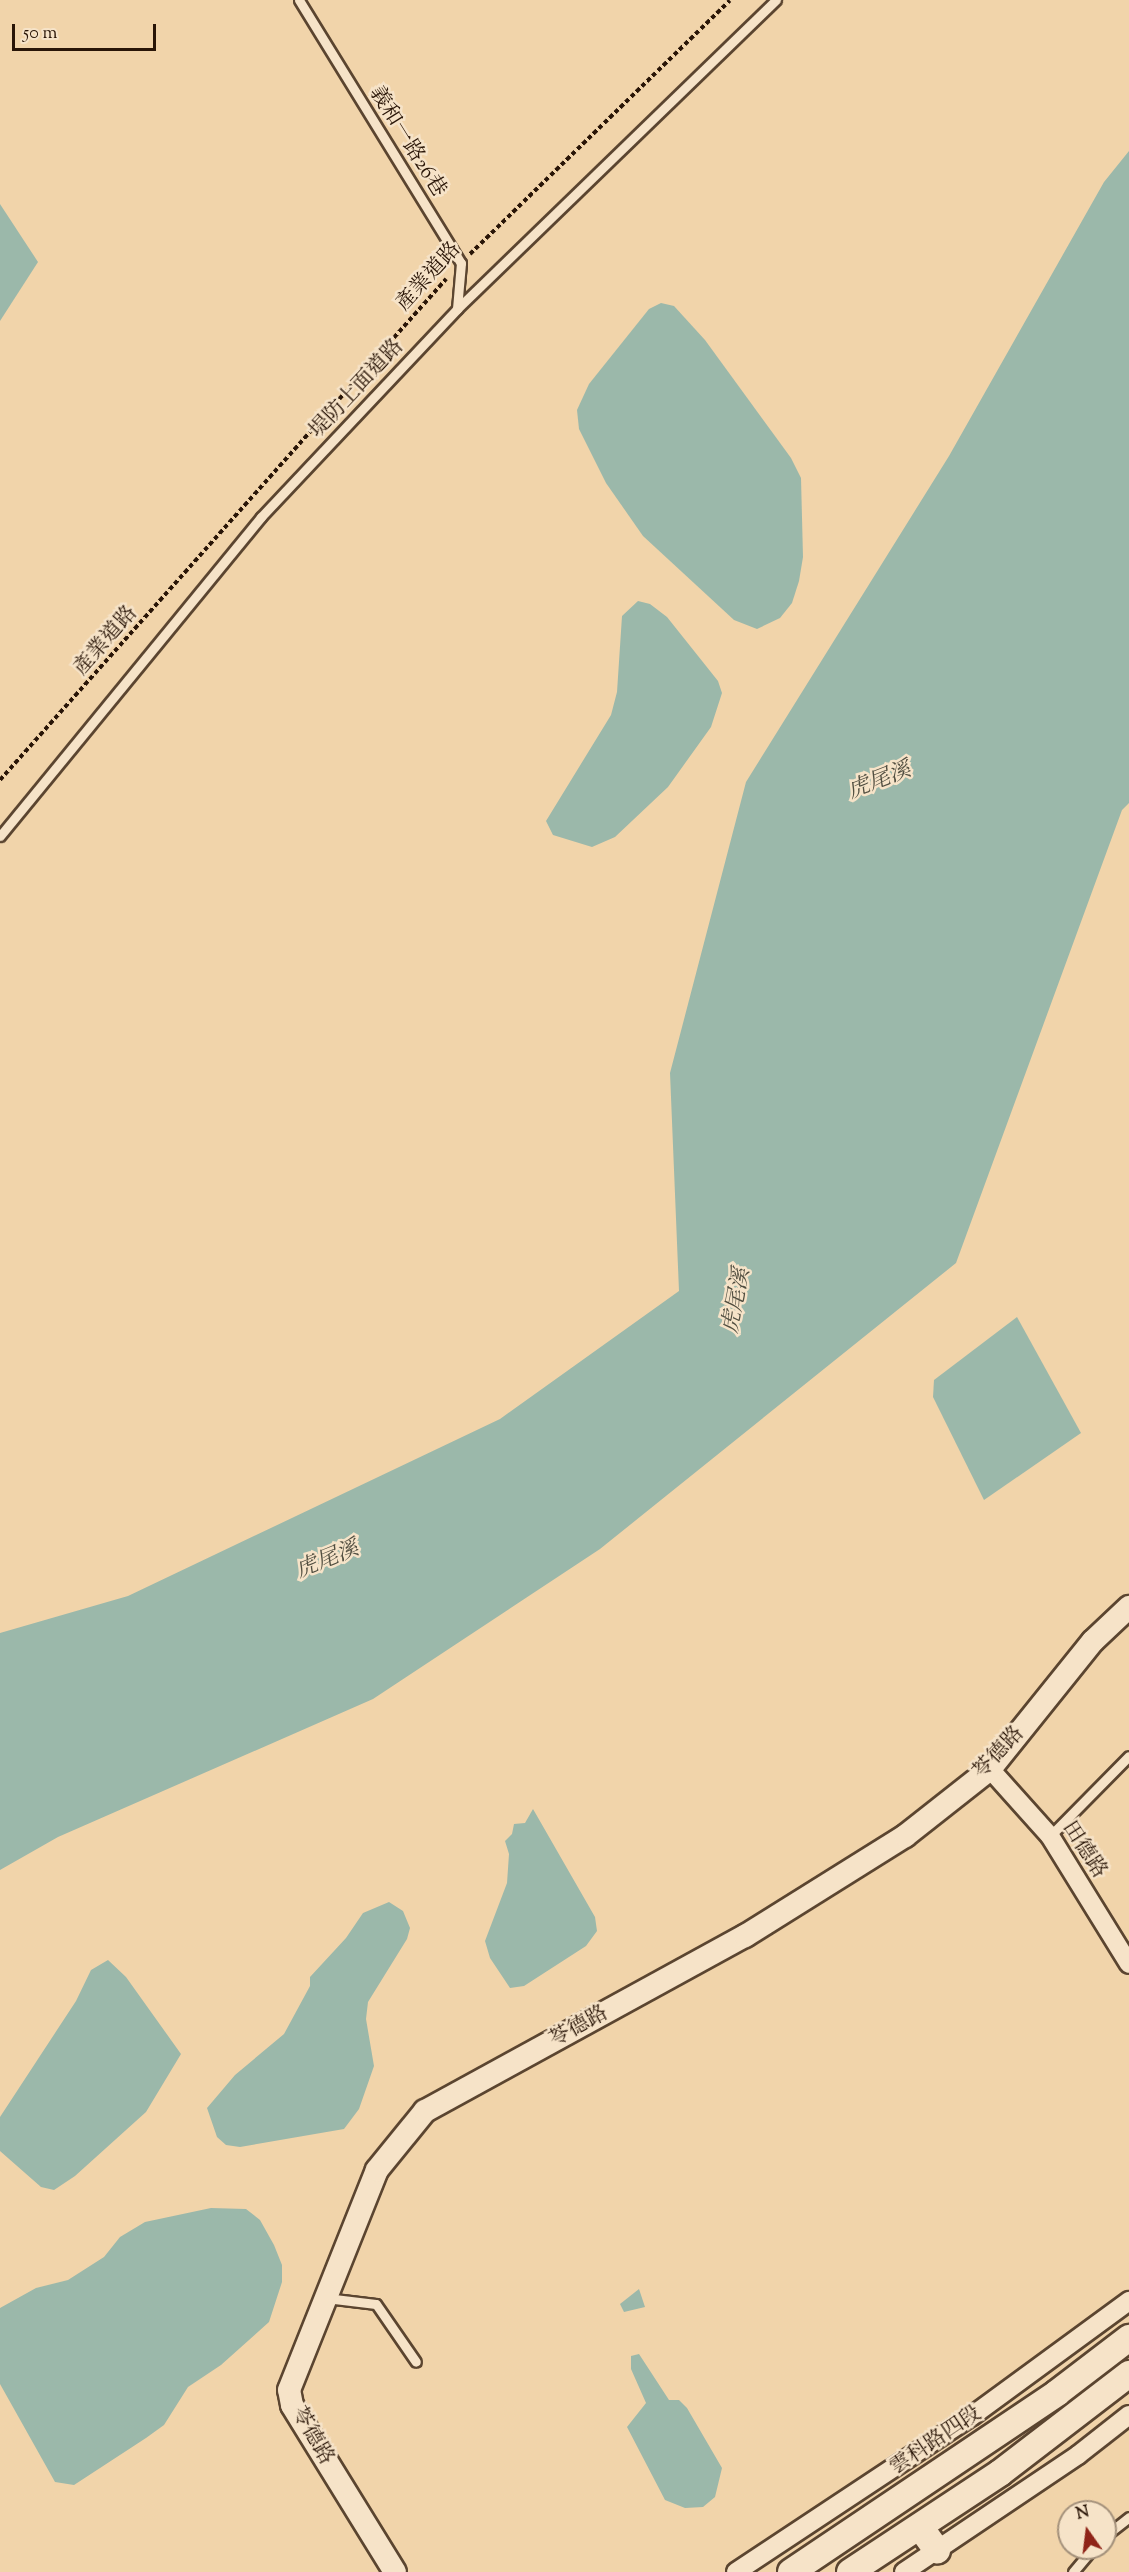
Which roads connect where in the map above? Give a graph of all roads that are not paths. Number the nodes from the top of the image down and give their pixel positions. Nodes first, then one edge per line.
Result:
1 (298, 0) edge
2 (776, 0) edge
3 (457, 309) junction
4 (0, 837) edge
5 (1129, 1607) edge
6 (1129, 1756) edge
7 (990, 1769) junction
8 (1050, 1836) junction
9 (1129, 1964) edge
10 (326, 2298) junction
11 (1129, 2301) edge
12 (1129, 2338) edge
13 (416, 2362) dead end
14 (1129, 2374) edge
15 (1129, 2415) edge
16 (1129, 2517) edge
17 (1117, 2526) edge
18 (920, 2527) junction
19 (937, 2550) junction
20 (1083, 2560) edge
21 (395, 2572) edge
22 (736, 2572) edge
23 (791, 2572) edge
24 (850, 2572) edge
25 (904, 2572) edge
26 (1073, 2572) edge

1 - 3 lane, 義和一路26巷
2 - 3 lane, 堤防上面道路
3 - 4 lane, 堤防上面道路
5 - 7 street, 苓德路
6 - 8 lane
7 - 8 street, 田德路
7 - 10 street, 苓德路
8 - 9 street, 田德路
10 - 13 lane
10 - 21 street, 苓德路
11 - 22 street, 雲科路四段
12 - 23 main road, 雲科路四段
14 - 18 main road
15 - 19 street
16 - 17 lane
18 - 19 main road
18 - 24 main road
19 - 25 street
20 - 26 lane

